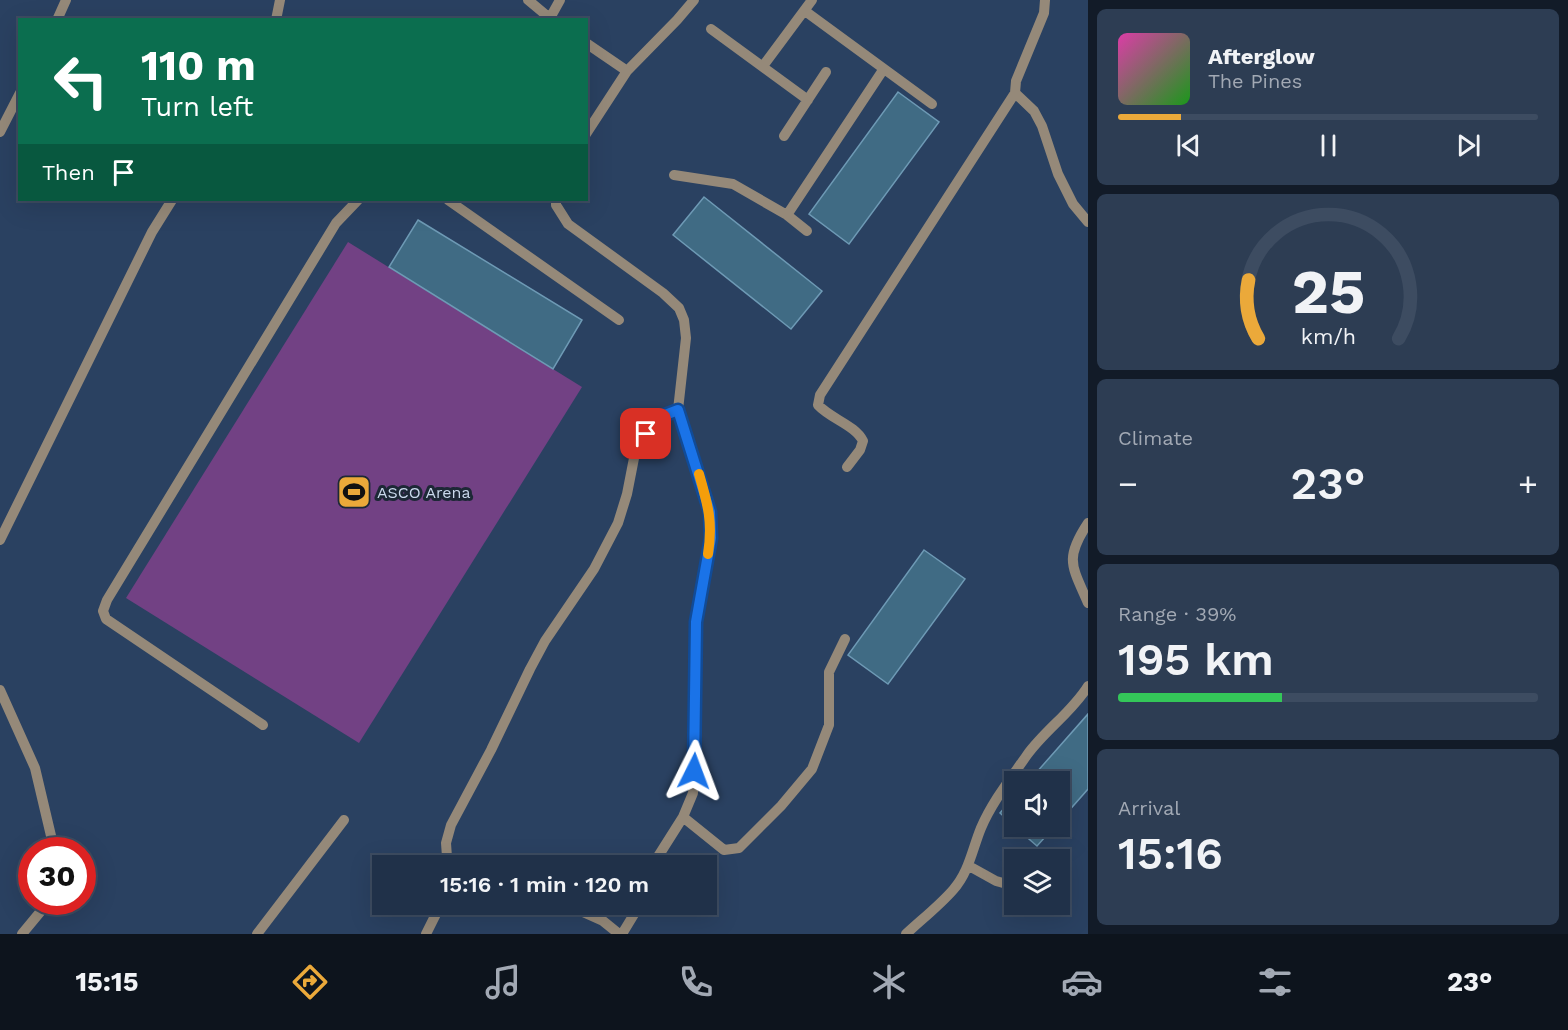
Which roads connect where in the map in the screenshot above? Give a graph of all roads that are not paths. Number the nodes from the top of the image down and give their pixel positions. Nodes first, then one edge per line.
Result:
1 (66, 0) edge
2 (280, 0) edge
3 (528, 0) edge
4 (560, 0) edge
5 (694, 0) edge
6 (812, 0) edge
7 (1045, 0) edge
8 (805, 11) junction
9 (58, 18) edge
10 (276, 18) edge
11 (550, 18) edge
12 (551, 18) edge
13 (711, 29) dead end
14 (588, 45) edge
15 (764, 66) junction
16 (884, 70) junction
17 (627, 71) junction
18 (826, 72) dead end
19 (1015, 93) junction
20 (18, 97) edge
21 (808, 100) junction
22 (932, 104) dead end
23 (588, 131) edge
24 (0, 132) edge
25 (784, 136) dead end
26 (674, 175) dead end
27 (171, 201) edge
28 (357, 201) edge
29 (449, 201) edge
30 (556, 201) edge
31 (787, 215) junction
32 (1088, 222) edge
33 (807, 231) dead end
34 (620, 320) dead end
35 (678, 410) junction
36 (847, 467) dead end
37 (1088, 523) edge
38 (0, 540) edge
39 (1088, 603) edge
40 (845, 639) dead end
41 (1088, 686) edge
42 (0, 690) edge
43 (263, 725) dead end
44 (683, 817) junction
45 (344, 820) dead end
46 (51, 837) edge
47 (447, 855) edge
48 (659, 855) edge
49 (969, 866) junction
50 (1004, 883) edge
51 (38, 915) edge
52 (436, 915) edge
53 (590, 915) edge
54 (633, 915) edge
55 (22, 934) edge
56 (257, 934) edge
57 (426, 934) edge
58 (620, 934) edge
59 (906, 934) edge

1 - 9 street
2 - 10 street
3 - 11 street
4 - 12 street
5 - 17 street
6 - 8 street
7 - 19 street
8 - 15 street
8 - 16 street
13 - 15 street
14 - 17 street
15 - 21 street
16 - 22 street
16 - 31 street
17 - 23 street
18 - 21 street
19 - 32 street
19 - 36 street
20 - 24 street
21 - 25 street
26 - 31 street
27 - 38 street
28 - 43 street
29 - 34 street
30 - 35 street
31 - 33 street
35 - 44 street
35 - 47 street
37 - 39 street
40 - 44 street
41 - 49 street
42 - 46 street
44 - 48 street
45 - 56 street
49 - 50 street
49 - 59 street
51 - 55 street
52 - 57 street
53 - 58 street
54 - 58 street

